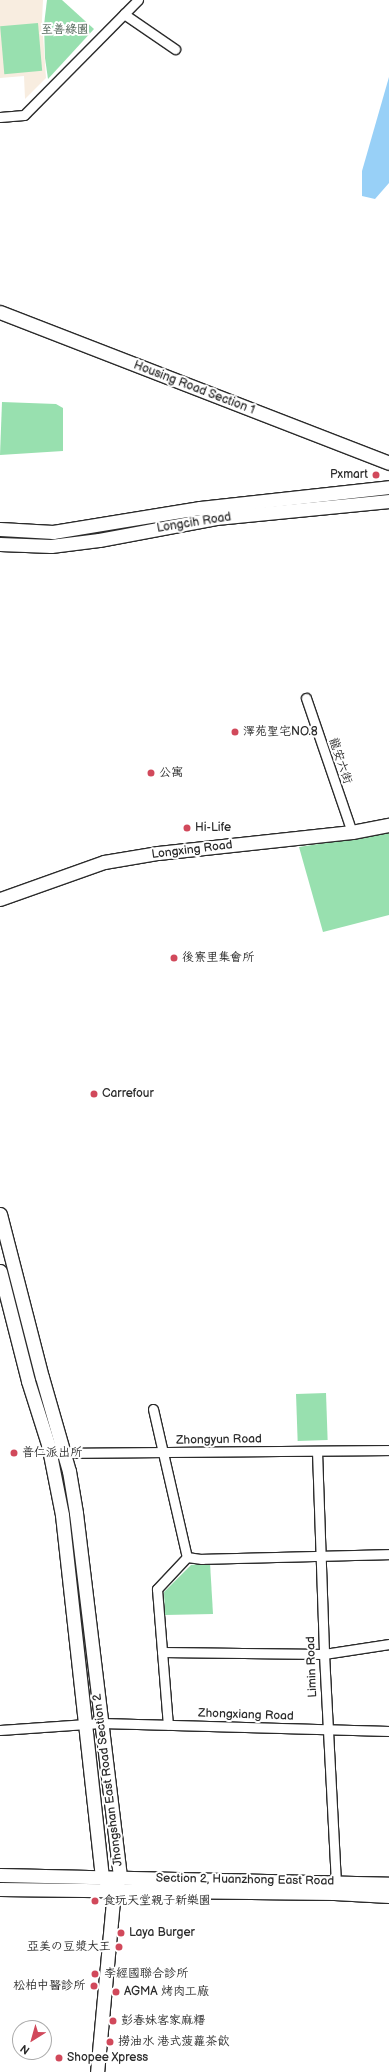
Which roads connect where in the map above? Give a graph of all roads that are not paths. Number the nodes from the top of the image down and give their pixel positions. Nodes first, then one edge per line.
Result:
1 (138, 0) edge
2 (124, 14) junction
3 (175, 49) dead end
4 (0, 117) edge
5 (0, 312) edge
6 (389, 463) edge
7 (389, 487) edge
8 (389, 501) edge
9 (98, 524) junction
10 (0, 529) edge
11 (99, 540) junction
12 (0, 544) edge
13 (306, 698) dead end
14 (389, 825) edge
15 (352, 832) junction
16 (0, 899) edge
17 (0, 1214) edge
18 (0, 1271) edge
19 (153, 1409) dead end
20 (389, 1450) edge
21 (317, 1451) junction
22 (50, 1453) junction
23 (65, 1453) junction
24 (165, 1453) junction
25 (389, 1554) edge
26 (320, 1555) junction
27 (187, 1557) junction
28 (389, 1644) edge
29 (162, 1652) junction
30 (324, 1654) junction
31 (102, 1723) junction
32 (85, 1725) junction
33 (168, 1725) junction
34 (327, 1729) junction
35 (0, 1730) edge
36 (389, 1731) edge
37 (0, 1875) edge
38 (102, 1877) junction
39 (120, 1877) junction
40 (336, 1882) junction
41 (389, 1884) edge
42 (0, 1889) edge
43 (114, 1890) junction
44 (389, 1896) edge
45 (97, 2072) edge

1 - 2 street
2 - 3 street
2 - 4 street
5 - 6 street, Housing Road Section 1
7 - 9 street, Longcih Road
8 - 11 street, Longcih Road
9 - 10 street, Longcih Road
9 - 11 street
11 - 12 street, Longcih Road
13 - 15 street, 龍安六街
14 - 15 street, Longxing Road
15 - 16 street, Longxing Road
17 - 23 street, Jhongshan East Road Section 2
18 - 22 street, Jhongshan East Road Section 2
19 - 24 street
20 - 21 street, Zhongyun Road
21 - 24 street, Zhongyun Road
21 - 26 street, Limin Road
22 - 23 street, Zhongyun Road
22 - 32 street, Jhongshan East Road Section 2
23 - 24 street, Zhongyun Road
23 - 31 street, Jhongshan East Road Section 2
24 - 27 street
25 - 26 street
26 - 27 street
26 - 30 street, Limin Road
27 - 29 street
28 - 30 street
29 - 30 street
29 - 33 street
30 - 34 street, Limin Road
31 - 32 street, Zhongxiang Road
31 - 33 street, Zhongxiang Road
31 - 39 street, Jhongshan East Road Section 2
32 - 35 street, Zhongxiang Road
32 - 38 street, Jhongshan East Road Section 2
33 - 34 street, Zhongxiang Road
34 - 36 street, Zhongxiang Road
34 - 40 street, Limin Road
37 - 38 street, Section 2, Huanzhong East Road
38 - 39 street, Section 2, Huanzhong East Road
38 - 43 street, Jhongshan East Road Section 2
39 - 40 street, Section 2, Huanzhong East Road
39 - 43 street, Jhongshan East Road Section 2
40 - 41 street, Section 2, Huanzhong East Road
42 - 43 street, Section 2, Huanzhong East Road
43 - 44 street, Section 2, Huanzhong East Road
43 - 45 street

